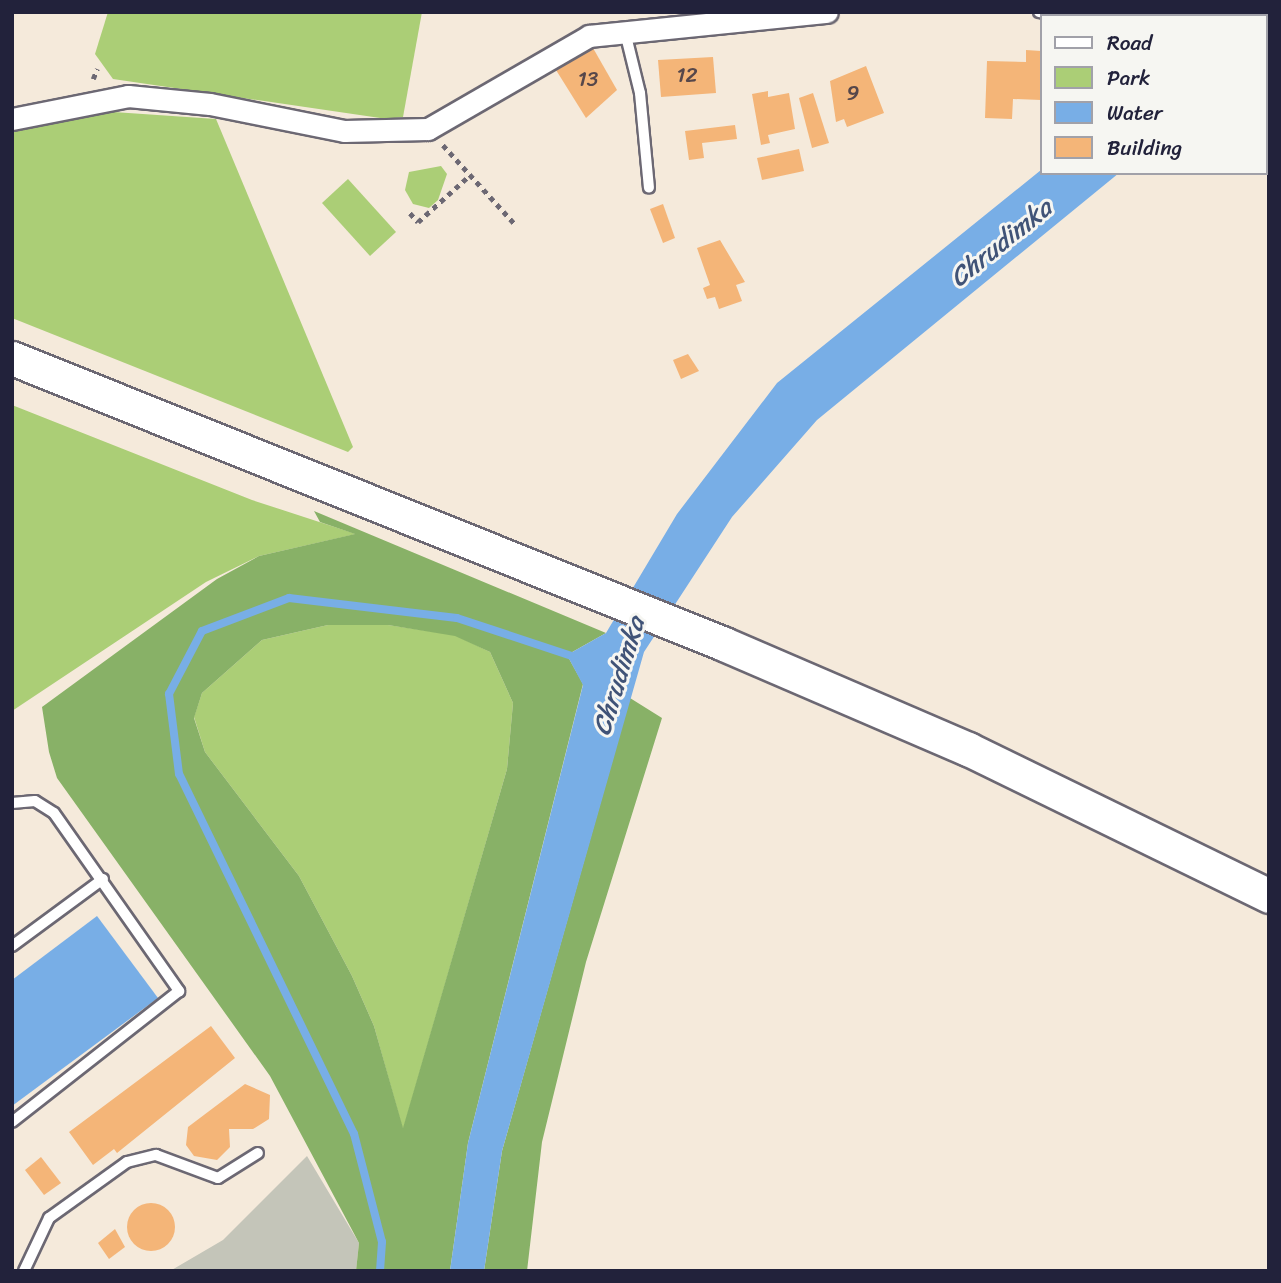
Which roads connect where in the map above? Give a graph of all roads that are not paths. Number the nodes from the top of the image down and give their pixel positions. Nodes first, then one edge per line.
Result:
1 (827, 12) edge
2 (624, 28) junction
3 (12, 119) edge
4 (649, 188) dead end
5 (12, 358) edge
6 (12, 803) edge
7 (103, 879) junction
8 (1269, 896) edge
9 (12, 946) edge
10 (12, 1122) edge
11 (258, 1153) dead end
12 (24, 1271) edge

1 - 2 street
2 - 3 street
2 - 4 lane
5 - 8 main road
6 - 7 lane
7 - 9 lane
7 - 10 lane
11 - 12 lane

